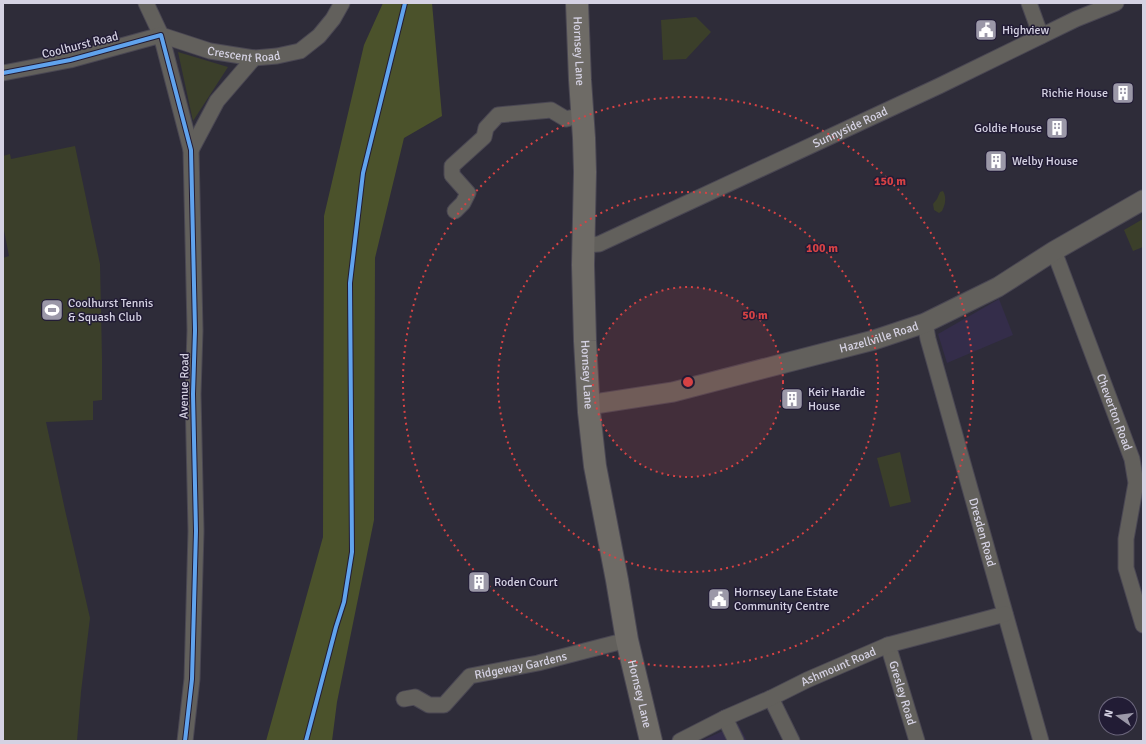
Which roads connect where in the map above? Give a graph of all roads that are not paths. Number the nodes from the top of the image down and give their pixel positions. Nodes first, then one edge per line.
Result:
1 (146, 3) edge
2 (342, 3) edge
3 (578, 3) edge
4 (1029, 3) edge
5 (1116, 3) edge
6 (161, 35) junction
7 (1041, 36) junction
8 (254, 58) junction
9 (3, 73) edge
10 (582, 115) junction
11 (191, 150) junction
12 (1143, 200) edge
13 (455, 211) dead end
14 (584, 245) junction
15 (1054, 251) junction
16 (924, 324) junction
17 (588, 405) junction
18 (1005, 614) junction
19 (1143, 626) edge
20 (627, 640) junction
21 (888, 645) junction
22 (404, 698) dead end
23 (771, 698) junction
24 (726, 718) junction
25 (185, 741) edge
26 (650, 741) edge
27 (680, 741) edge
28 (736, 741) edge
29 (792, 741) edge
30 (917, 741) edge
31 (1041, 741) edge

1 - 6 street
2 - 8 street, Crescent Road
3 - 10 main road, Hornsey Lane
4 - 7 street
5 - 7 street, Sunnyside Road
6 - 8 street, Crescent Road
6 - 9 street, Coolhurst Road
6 - 11 street, Avenue Road
7 - 14 street, Sunnyside Road
8 - 11 street, Avenue Road
10 - 13 street
10 - 14 main road, Hornsey Lane
11 - 25 street, Avenue Road
12 - 15 street, Hazellville Road
14 - 17 main road, Hornsey Lane
15 - 16 street, Hazellville Road
15 - 19 street, Cheverton Road
16 - 17 street, Hazellville Road
16 - 18 street, Dresden Road
17 - 20 main road, Hornsey Lane
18 - 21 street, Ashmount Road
18 - 31 street, Dresden Road
20 - 22 street, Ridgeway Gardens
20 - 26 main road, Hornsey Lane
21 - 23 street, Ashmount Road
21 - 30 street, Gresley Road
23 - 24 street, Ashmount Road
23 - 29 street
24 - 27 street, Ashmount Road
24 - 28 street

